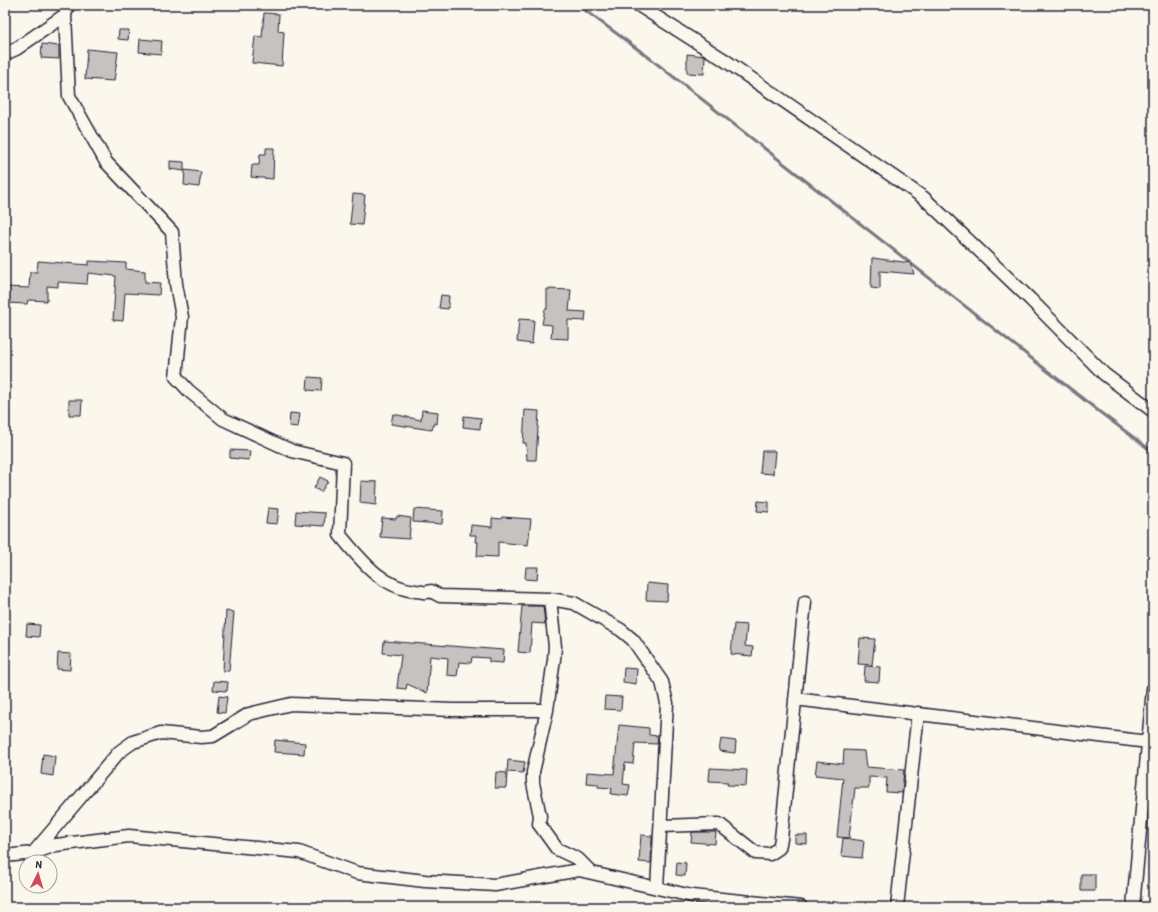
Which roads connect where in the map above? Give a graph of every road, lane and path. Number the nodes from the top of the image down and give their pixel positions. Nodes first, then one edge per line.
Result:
1 (638, 5) edge
2 (66, 10) edge
3 (5, 54) edge
4 (1153, 410) edge
5 (550, 599) junction
6 (805, 602) dead end
7 (1153, 689) edge
8 (795, 699) junction
9 (547, 710) junction
10 (918, 714) junction
11 (1148, 742) junction
12 (660, 826) junction
13 (33, 853) junction
14 (5, 856) edge
15 (591, 872) junction
16 (656, 888) junction
17 (801, 907) edge
18 (897, 907) edge
19 (1133, 907) edge

1 - 4 street
2 - 3 street
2 - 5 street
5 - 9 street
5 - 12 street
6 - 8 street
7 - 11 street
8 - 10 street
8 - 12 street
9 - 13 street
9 - 15 street
10 - 11 street
10 - 18 street
11 - 19 street
12 - 16 street
13 - 14 street
13 - 15 street
15 - 16 street
16 - 17 street

